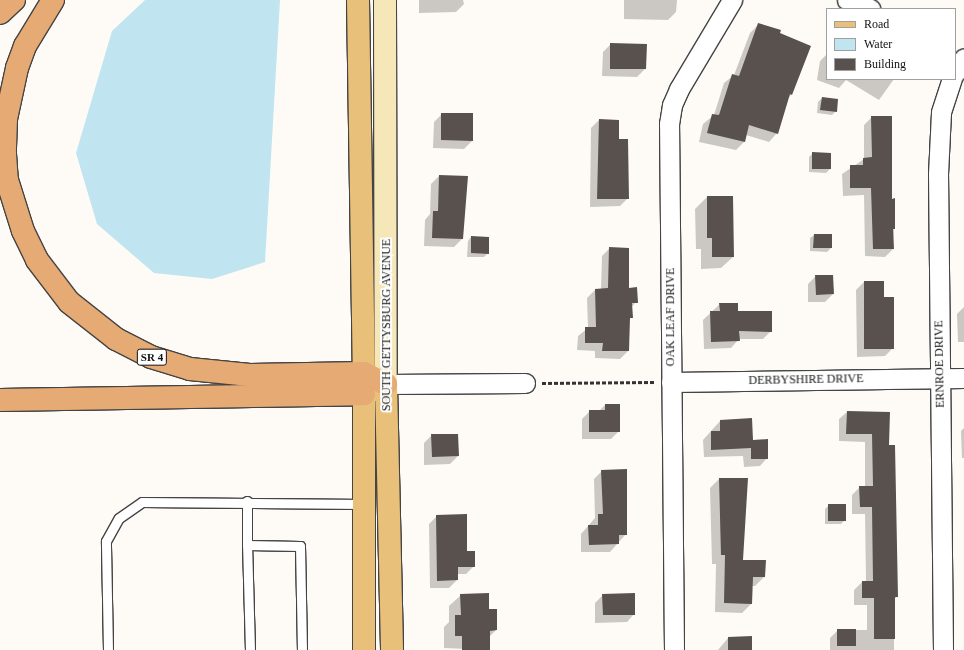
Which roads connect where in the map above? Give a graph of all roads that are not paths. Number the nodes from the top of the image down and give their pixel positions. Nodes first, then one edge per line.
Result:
1 (14, 0) edge
2 (53, 0) edge
3 (358, 0) edge
4 (386, 0) edge
5 (732, 0) edge
6 (847, 0) edge
7 (867, 8) edge
8 (0, 13) edge
9 (952, 80) edge
10 (940, 377) junction
11 (964, 378) edge
12 (671, 382) junction
13 (525, 383) road end
14 (364, 384) junction
15 (386, 384) junction
16 (0, 400) edge
17 (247, 501) junction
18 (364, 504) junction
19 (247, 546) junction
20 (108, 650) edge
21 (250, 650) edge
22 (302, 650) edge
23 (364, 650) edge
24 (392, 650) edge
25 (674, 650) edge
26 (943, 650) edge

1 - 8 highway
2 - 14 highway, SR 4
3 - 14 main road, SOUTH GETTYSBURG AVENUE
4 - 15 main road, SOUTH GETTYSBURG AVENUE
5 - 12 street, OAK LEAF DRIVE
6 - 7 street
9 - 10 street, ERNROE DRIVE
10 - 11 street, DERBYSHIRE DRIVE
10 - 12 street, DERBYSHIRE DRIVE
10 - 26 street, ERNROE DRIVE
12 - 25 street, OAK LEAF DRIVE
13 - 15 street
14 - 15 highway, SR 4
14 - 16 highway
14 - 18 main road, SOUTH GETTYSBURG AVENUE
15 - 24 main road, SOUTH GETTYSBURG AVENUE
17 - 18 lane
17 - 19 lane
17 - 20 lane
18 - 23 main road, SOUTH GETTYSBURG AVENUE
19 - 21 lane
19 - 22 lane

